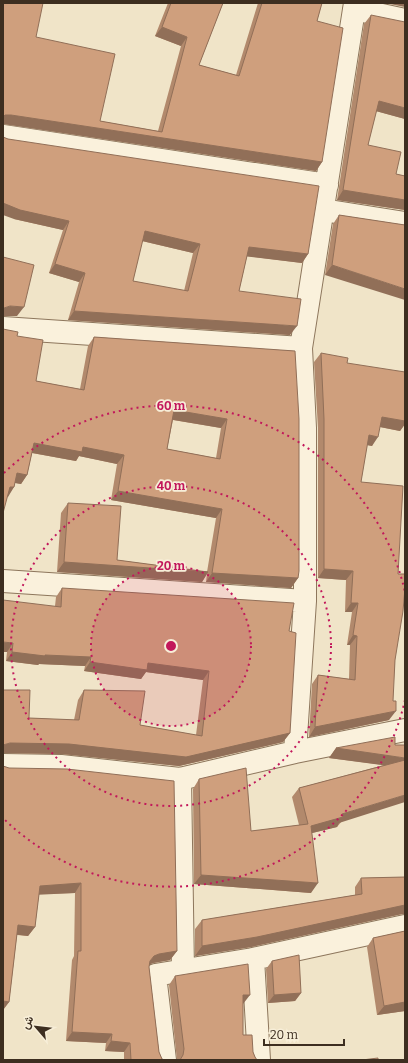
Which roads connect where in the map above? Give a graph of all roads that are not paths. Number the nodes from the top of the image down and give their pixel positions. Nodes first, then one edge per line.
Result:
1 (354, 6) edge
2 (405, 20) edge
3 (3, 136) edge
4 (327, 185) junction
5 (323, 210) junction
6 (405, 223) edge
7 (3, 328) edge
8 (301, 348) junction
9 (3, 581) edge
10 (304, 601) junction
11 (405, 730) edge
12 (295, 752) junction
13 (3, 766) edge
14 (180, 779) junction
15 (405, 926) edge
16 (253, 959) junction
17 (183, 970) junction
18 (165, 1060) edge
19 (260, 1060) edge

1 - 2 street
1 - 4 street
3 - 4 street
4 - 5 street
5 - 6 street
5 - 8 street
7 - 8 street
8 - 10 street
9 - 10 street
10 - 12 street
11 - 12 street
12 - 14 street
13 - 14 street
14 - 17 street
15 - 16 street
16 - 17 street
16 - 19 street
17 - 18 street

